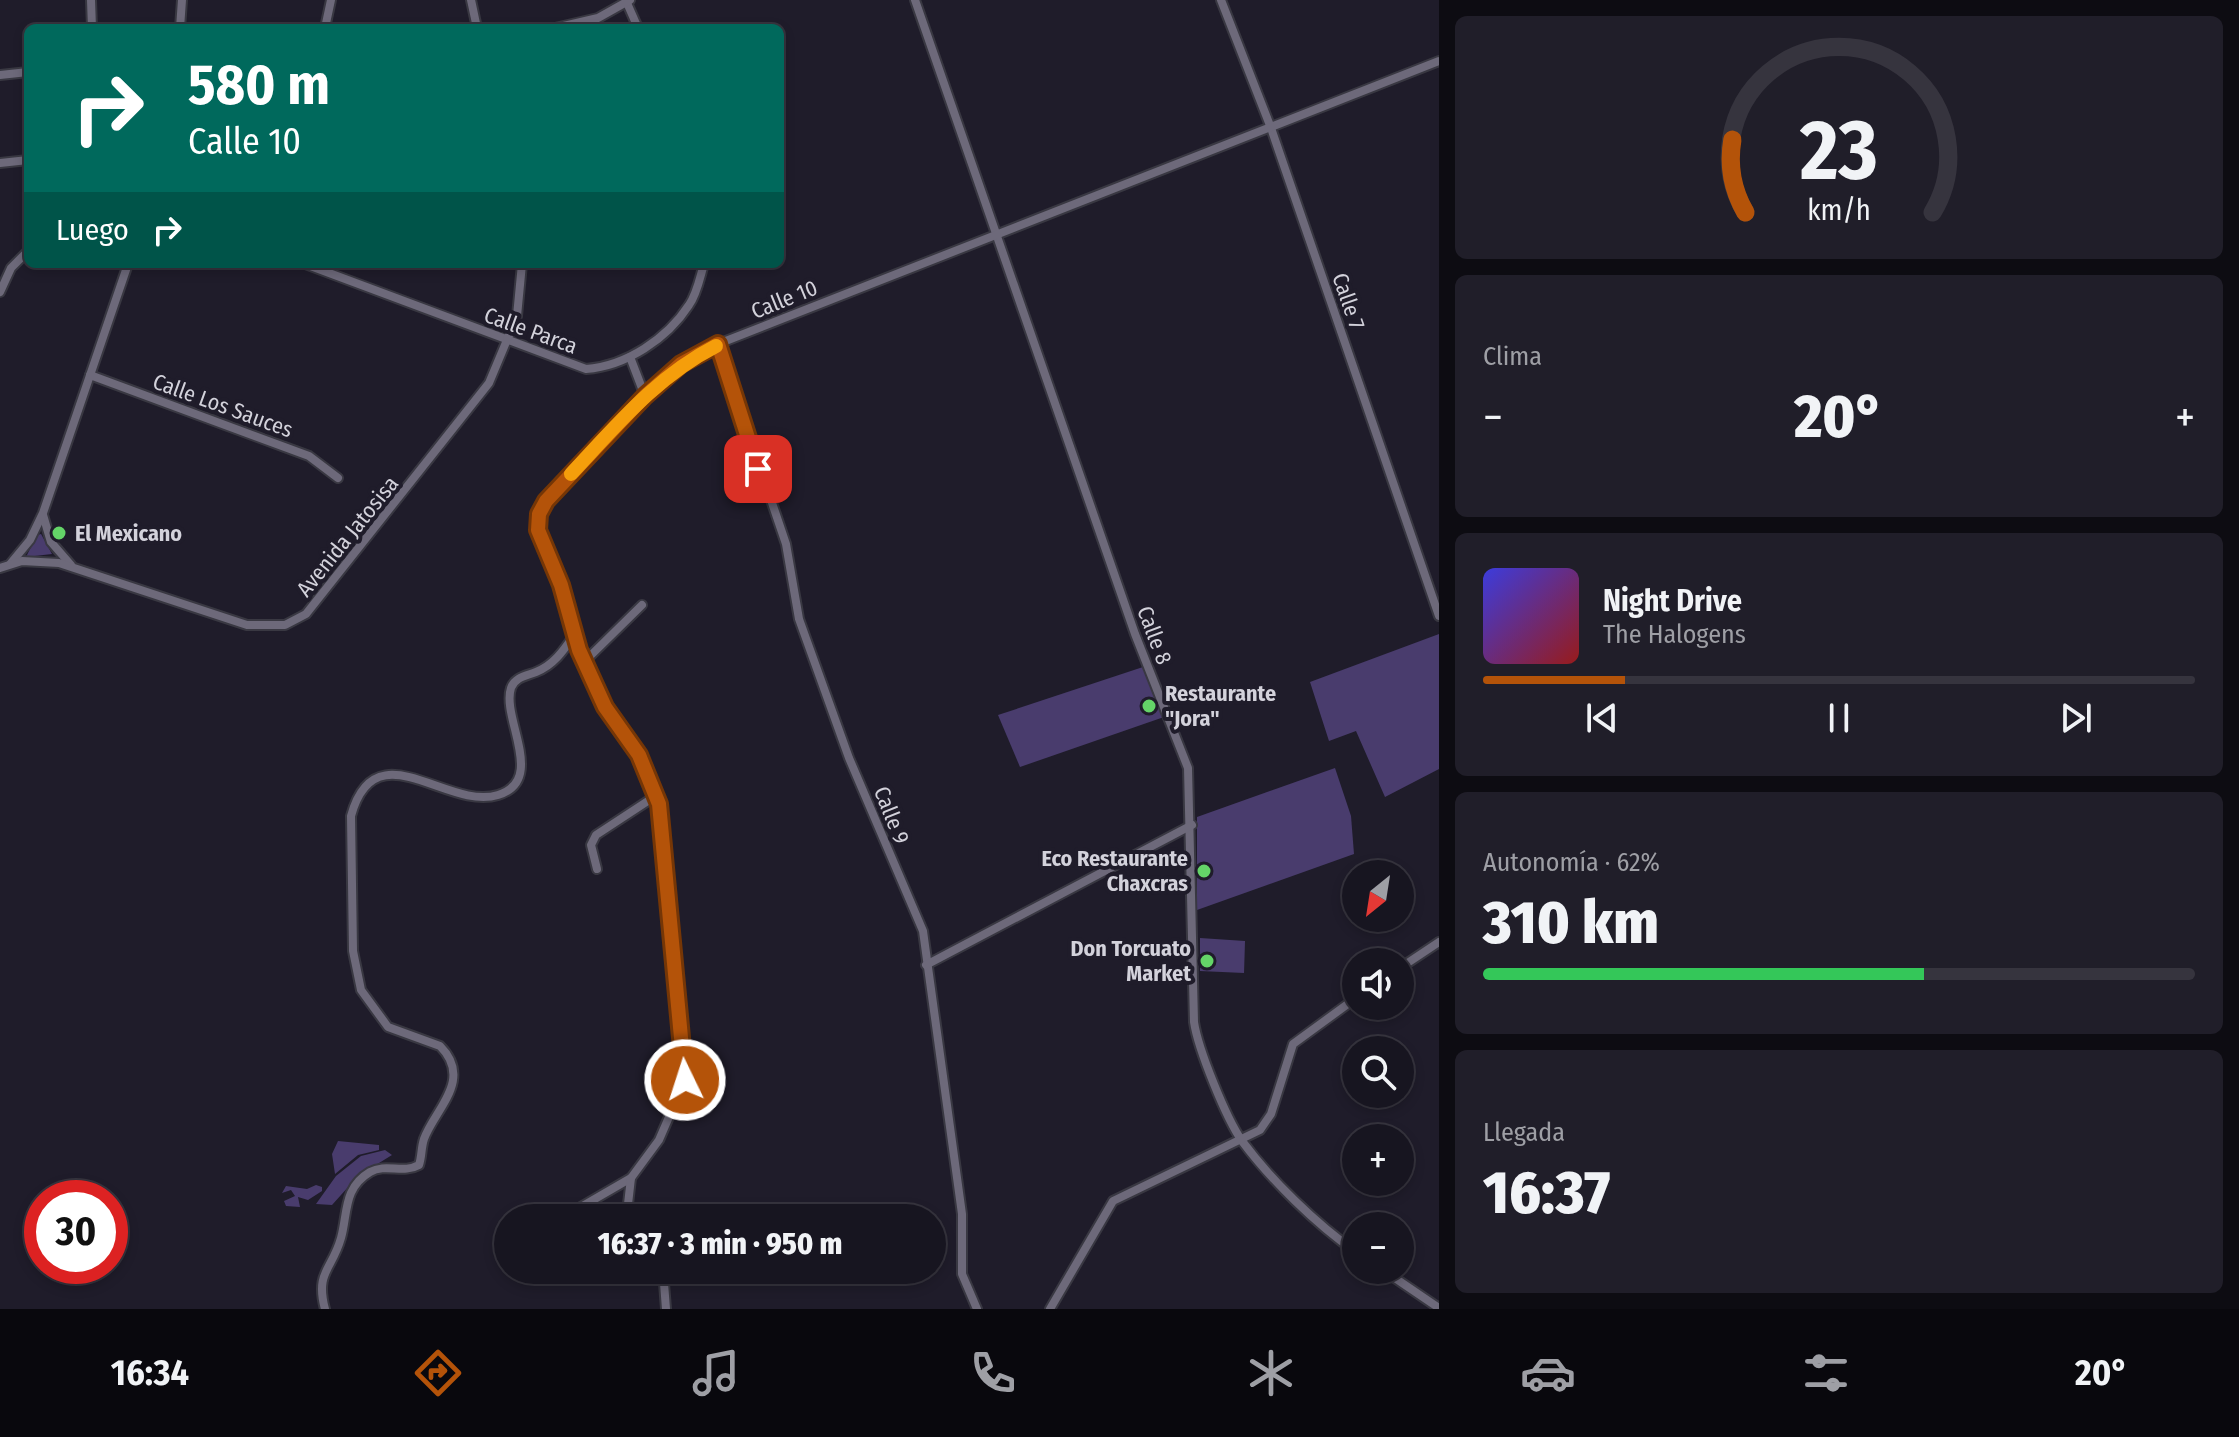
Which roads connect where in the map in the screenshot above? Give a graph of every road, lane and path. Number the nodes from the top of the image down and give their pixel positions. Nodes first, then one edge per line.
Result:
1 (91, 0) edge
2 (182, 0) edge
3 (331, 0) edge
4 (471, 0) edge
5 (915, 0) edge
6 (1221, 0) edge
7 (629, 2) edge
8 (92, 24) edge
9 (180, 24) edge
10 (326, 24) edge
11 (476, 24) edge
12 (572, 24) edge
13 (637, 24) edge
14 (1439, 61) edge
15 (24, 72) edge
16 (0, 75) edge
17 (1271, 128) junction
18 (24, 160) edge
19 (0, 163) edge
20 (997, 234) junction
21 (24, 255) edge
22 (127, 268) edge
23 (323, 268) edge
24 (522, 268) edge
25 (703, 268) edge
26 (0, 292) edge
27 (509, 341) junction
28 (718, 344) junction
29 (630, 357) junction
30 (90, 375) junction
31 (645, 396) junction
32 (338, 478) dead end
33 (43, 513) junction
34 (10, 564) junction
35 (71, 566) junction
36 (0, 568) edge
37 (642, 605) dead end
38 (1439, 616) edge
39 (575, 634) junction
40 (584, 662) junction
41 (657, 795) junction
42 (1192, 825) junction
43 (597, 869) dead end
44 (1439, 942) edge
45 (1414, 959) edge
46 (926, 965) junction
47 (1342, 1007) edge
48 (1241, 1139) junction
49 (631, 1178) junction
50 (586, 1204) edge
51 (628, 1204) edge
52 (1342, 1241) edge
53 (664, 1284) edge
54 (1404, 1284) edge
55 (1439, 1308) edge
56 (325, 1309) edge
57 (666, 1309) edge
58 (977, 1309) edge
59 (1050, 1309) edge

1 - 8 street
2 - 9 street
3 - 10 street
4 - 11 street
5 - 20 street, Calle 8
6 - 17 street, Calle 7
7 - 12 street
7 - 13 street
14 - 17 street, Calle 10
15 - 16 street
17 - 20 street, Calle 10
17 - 38 street, Calle 7
18 - 19 street
20 - 28 street, Calle 10
20 - 42 street, Calle 8
21 - 26 street
22 - 30 street
23 - 27 street, Calle Parca
24 - 27 street, Avenida Jatosisa
25 - 29 street, Calle Parca
27 - 29 street, Calle Parca
27 - 35 street, Avenida Jatosisa
28 - 31 street, Calle 10
28 - 46 street, Calle 9
29 - 31 street
30 - 32 street, Calle Los Sauces
30 - 33 street
31 - 39 street, Calle 10
33 - 34 street
33 - 35 street
34 - 35 street, Avenida Jatosisa
34 - 36 street, Avenida Jatosisa
37 - 40 street
39 - 40 street, Calle 10
39 - 56 street
40 - 41 street, Calle 10
41 - 43 street
41 - 49 street, Calle 10
42 - 46 street
42 - 48 street, Calle 8
44 - 45 street
46 - 58 street, Calle 9
47 - 48 street
48 - 52 street, Calle 8
48 - 59 street
49 - 50 street
49 - 51 street
53 - 57 street
54 - 55 street

